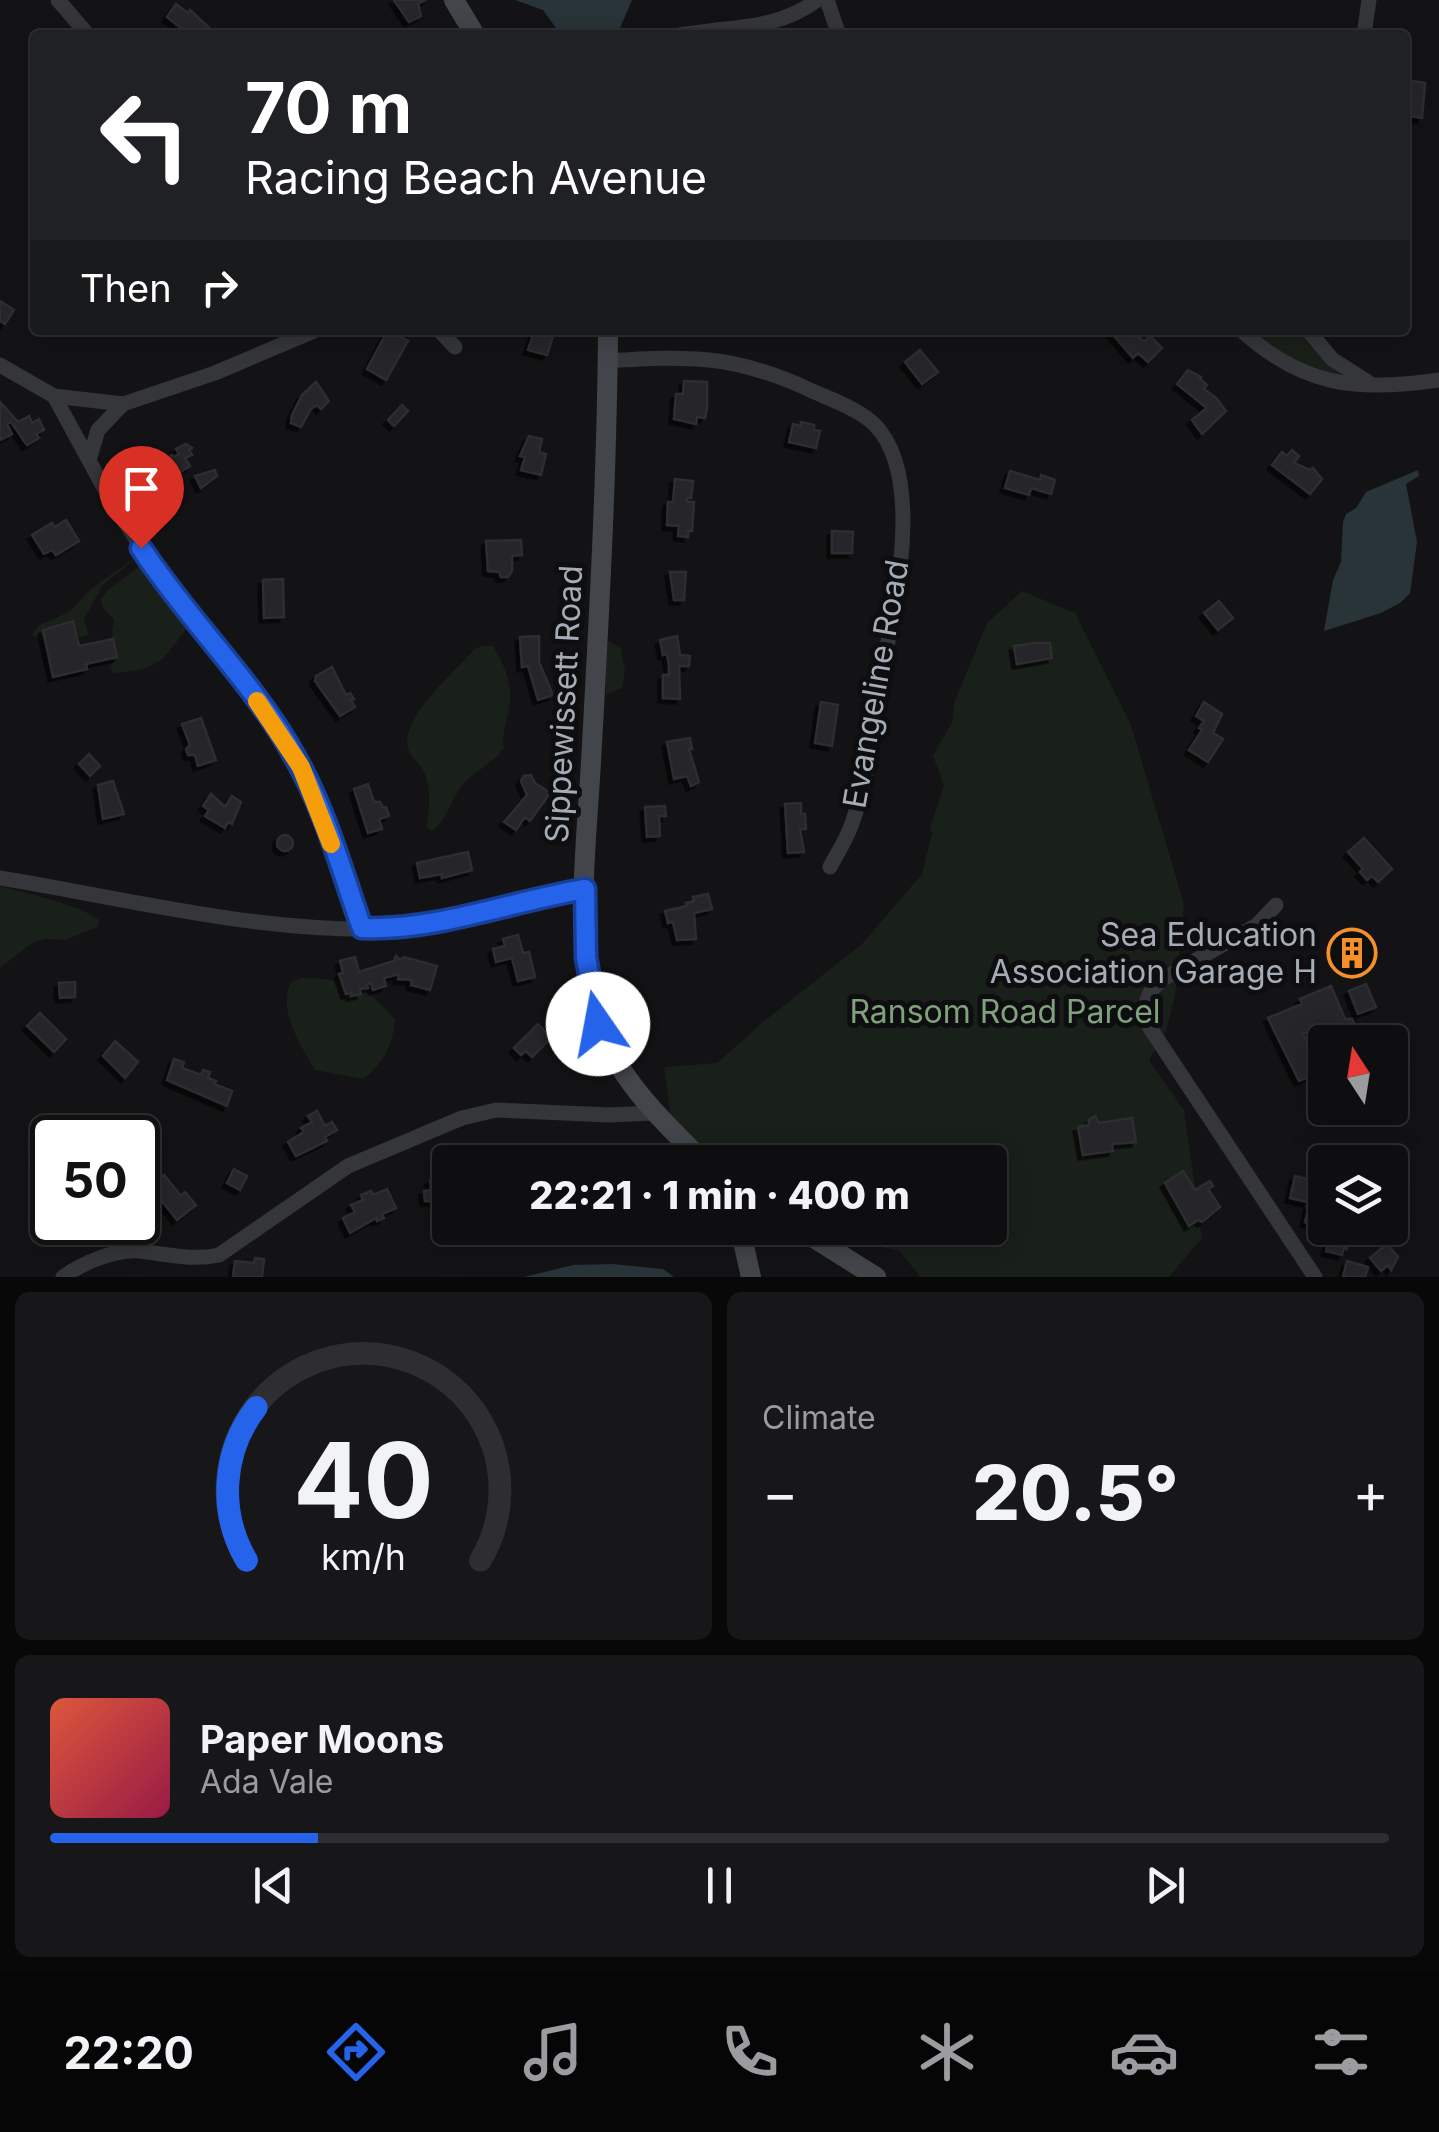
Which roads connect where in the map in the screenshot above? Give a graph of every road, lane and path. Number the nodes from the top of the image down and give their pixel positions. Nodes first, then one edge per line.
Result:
1 (58, 0) edge
2 (454, 0) edge
3 (817, 0) edge
4 (826, 0) edge
5 (1370, 0) edge
6 (84, 30) edge
7 (471, 30) edge
8 (734, 30) edge
9 (837, 30) edge
10 (1365, 30) edge
11 (304, 335) edge
12 (444, 335) edge
13 (608, 335) edge
14 (1247, 335) edge
15 (1311, 335) edge
16 (456, 347) dead end
17 (607, 361) junction
18 (0, 365) edge
19 (1439, 380) edge
20 (1374, 384) junction
21 (54, 396) junction
22 (122, 404) junction
23 (89, 460) junction
24 (830, 867) dead end
25 (0, 878) edge
26 (585, 889) junction
27 (1276, 906) dead end
28 (362, 928) junction
29 (654, 1113) junction
30 (687, 1145) edge
31 (744, 1245) edge
32 (825, 1245) edge
33 (63, 1277) edge
34 (751, 1277) edge
35 (876, 1277) edge
36 (1315, 1277) edge

1 - 6 street
2 - 7 main road
3 - 8 street
4 - 9 street
5 - 10 street
11 - 22 street
12 - 16 street
13 - 17 main road, Sippewissett Road
14 - 20 street
15 - 20 street
17 - 24 street, Evangeline Road
17 - 26 main road, Sippewissett Road
18 - 21 street
19 - 20 street
21 - 22 street
21 - 23 street
22 - 23 street
23 - 28 street
25 - 28 street
26 - 28 street
26 - 29 main road, Sippewissett Road
27 - 36 street
29 - 30 main road, Sippewissett Road
29 - 33 street
31 - 34 main road
32 - 35 main road

